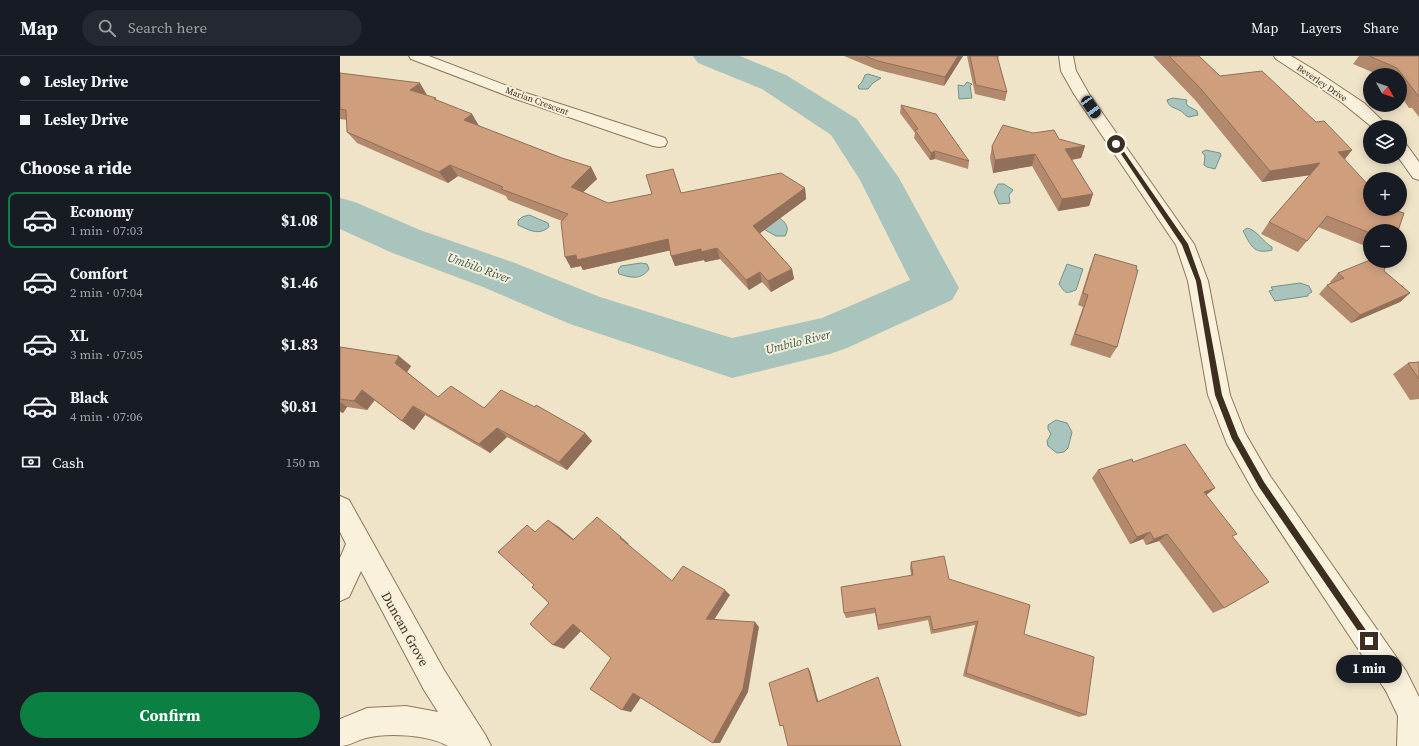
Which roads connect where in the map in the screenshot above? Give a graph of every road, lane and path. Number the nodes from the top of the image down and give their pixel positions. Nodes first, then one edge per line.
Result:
1 (416, 56) edge
2 (1066, 56) edge
3 (1281, 56) edge
4 (1373, 120) edge
5 (659, 142) dead end
6 (1407, 158) edge
7 (1419, 174) edge
8 (340, 508) edge
9 (359, 545) junction
10 (340, 588) edge
11 (340, 734) edge
12 (475, 745) edge
13 (1412, 746) edge

1 - 5 street, Marian Crescent
2 - 13 street
3 - 4 street, Beverley Drive
6 - 7 street
8 - 9 street, Duncan Grove
9 - 10 street
9 - 12 street, Duncan Grove
11 - 12 street

